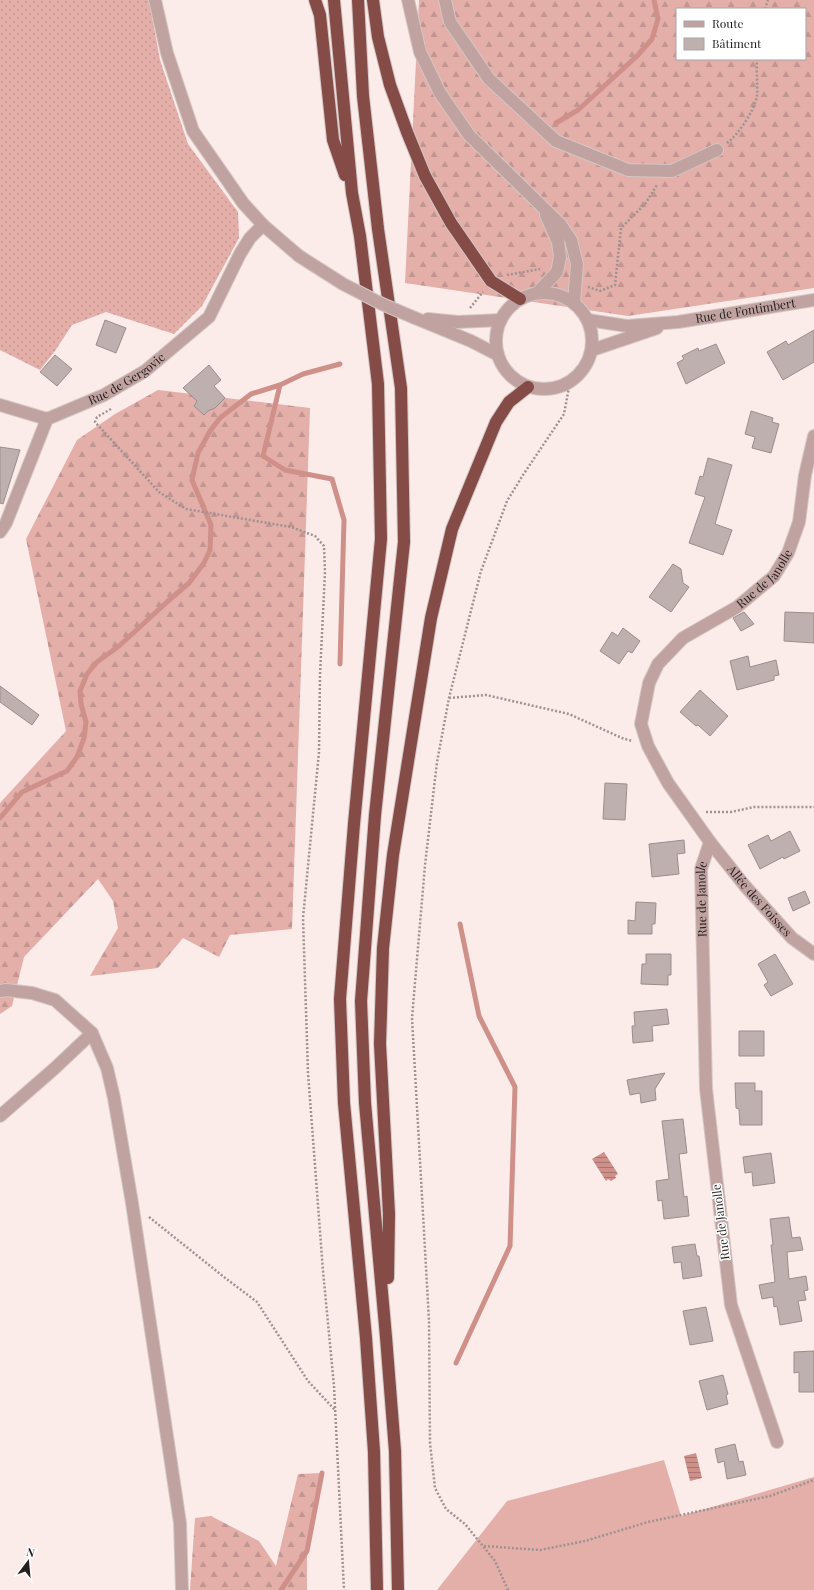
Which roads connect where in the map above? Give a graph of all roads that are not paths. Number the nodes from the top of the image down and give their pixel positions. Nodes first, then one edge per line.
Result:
1 (155, 0) edge
2 (164, 0) edge
3 (315, 0) edge
4 (334, 0) edge
5 (358, 0) edge
6 (373, 0) edge
7 (408, 0) edge
8 (445, 0) edge
9 (167, 53) junction
10 (718, 150) road end
11 (352, 193) junction
12 (544, 210) junction
13 (263, 225) junction
14 (537, 293) junction
15 (520, 299) junction
16 (814, 300) edge
17 (574, 303) junction
18 (415, 318) junction
19 (500, 320) junction
20 (588, 320) junction
21 (678, 322) junction
22 (592, 350) junction
23 (498, 355) junction
24 (528, 387) junction
25 (0, 406) edge
26 (47, 419) junction
27 (814, 436) edge
28 (0, 532) edge
29 (710, 842) junction
30 (814, 954) edge
31 (0, 991) edge
32 (92, 1033) junction
33 (0, 1116) edge
34 (386, 1337) junction
35 (777, 1442) dead end
36 (182, 1590) edge
37 (377, 1590) edge
38 (398, 1590) edge

1 - 9 street
2 - 9 street
3 - 11 highway
4 - 11 highway
5 - 34 highway
6 - 15 highway
7 - 12 street
8 - 10 street
9 - 13 street
11 - 37 highway
12 - 14 street
12 - 17 street
13 - 18 street, bridge
13 - 26 street, Rue de Gergovie
14 - 15 street
14 - 17 street
15 - 19 street
16 - 21 street, Rue de Fontimbert
17 - 20 street
18 - 19 street
18 - 23 street
19 - 23 street
20 - 21 street, Rue de Fontimbert
20 - 22 street
21 - 22 street, Rue de Fontimbert
22 - 24 street
23 - 24 street
24 - 34 highway
25 - 26 street
26 - 28 street
27 - 29 street, Rue de Janolle
29 - 30 street, Allée des Foisses
29 - 35 street, Rue de Janolle
31 - 32 street
32 - 33 street
32 - 36 street
34 - 38 highway

